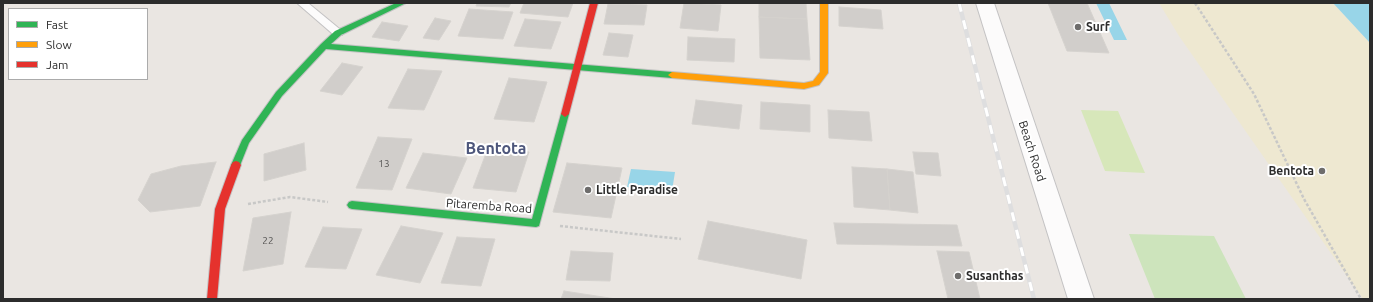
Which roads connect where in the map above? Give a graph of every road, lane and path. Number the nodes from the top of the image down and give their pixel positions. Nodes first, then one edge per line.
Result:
1 (302, 3) edge
2 (402, 3) edge
3 (594, 3) edge
4 (824, 3) edge
5 (985, 3) edge
6 (1195, 3) edge
7 (338, 33) junction
8 (324, 46) junction
9 (577, 66) junction
10 (352, 206) joint
11 (220, 209) junction
12 (536, 223) junction
13 (681, 239) dead end
14 (212, 299) edge
15 (1081, 299) edge
16 (1361, 299) edge

1 - 7 lane
2 - 7 street
3 - 9 street, Pitaremba Road
4 - 9 street
5 - 15 street, Beach Road
6 - 16 path
7 - 8 street
8 - 9 street
8 - 11 street
9 - 12 street, Pitaremba Road
10 - 11 path
10 - 12 street, Pitaremba Road
11 - 14 street
12 - 13 path

